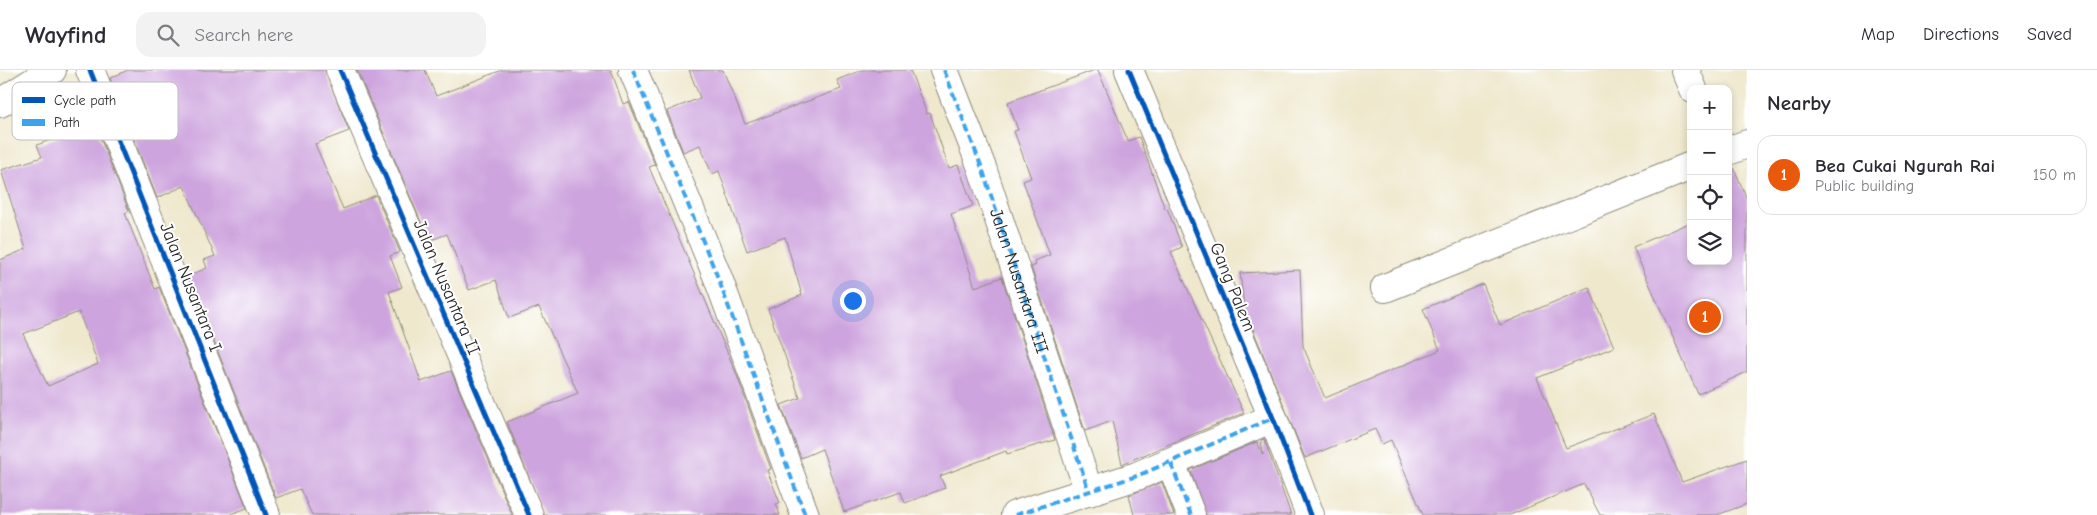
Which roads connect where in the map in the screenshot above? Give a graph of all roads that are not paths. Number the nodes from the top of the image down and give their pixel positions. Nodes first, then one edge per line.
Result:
1 (52, 70) edge
2 (90, 70) edge
3 (340, 70) edge
4 (633, 70) edge
5 (944, 70) edge
6 (1129, 70) edge
7 (1685, 70) edge
8 (33, 82) edge
9 (95, 82) edge
10 (1691, 85) edge
11 (12, 95) edge
12 (0, 103) edge
13 (118, 140) edge
14 (1747, 144) edge
15 (1732, 150) edge
16 (1687, 168) edge
17 (1385, 288) dead end
18 (1273, 418) junction
19 (1171, 463) junction
20 (1090, 492) junction
21 (266, 515) edge
22 (529, 515) edge
23 (805, 515) edge
24 (1016, 515) edge
25 (1191, 515) edge
26 (1310, 515) edge

1 - 8 street
2 - 9 street, Jalan Nusantara I
3 - 22 street, Jalan Nusantara II
4 - 23 street
5 - 20 street, Jalan Nusantara III
6 - 18 street, Gang Palem
7 - 10 street
11 - 12 street
13 - 21 street, Jalan Nusantara I
14 - 15 street
16 - 17 street
18 - 19 street
18 - 26 street, Gang Palem
19 - 20 street
19 - 25 street
20 - 24 street

